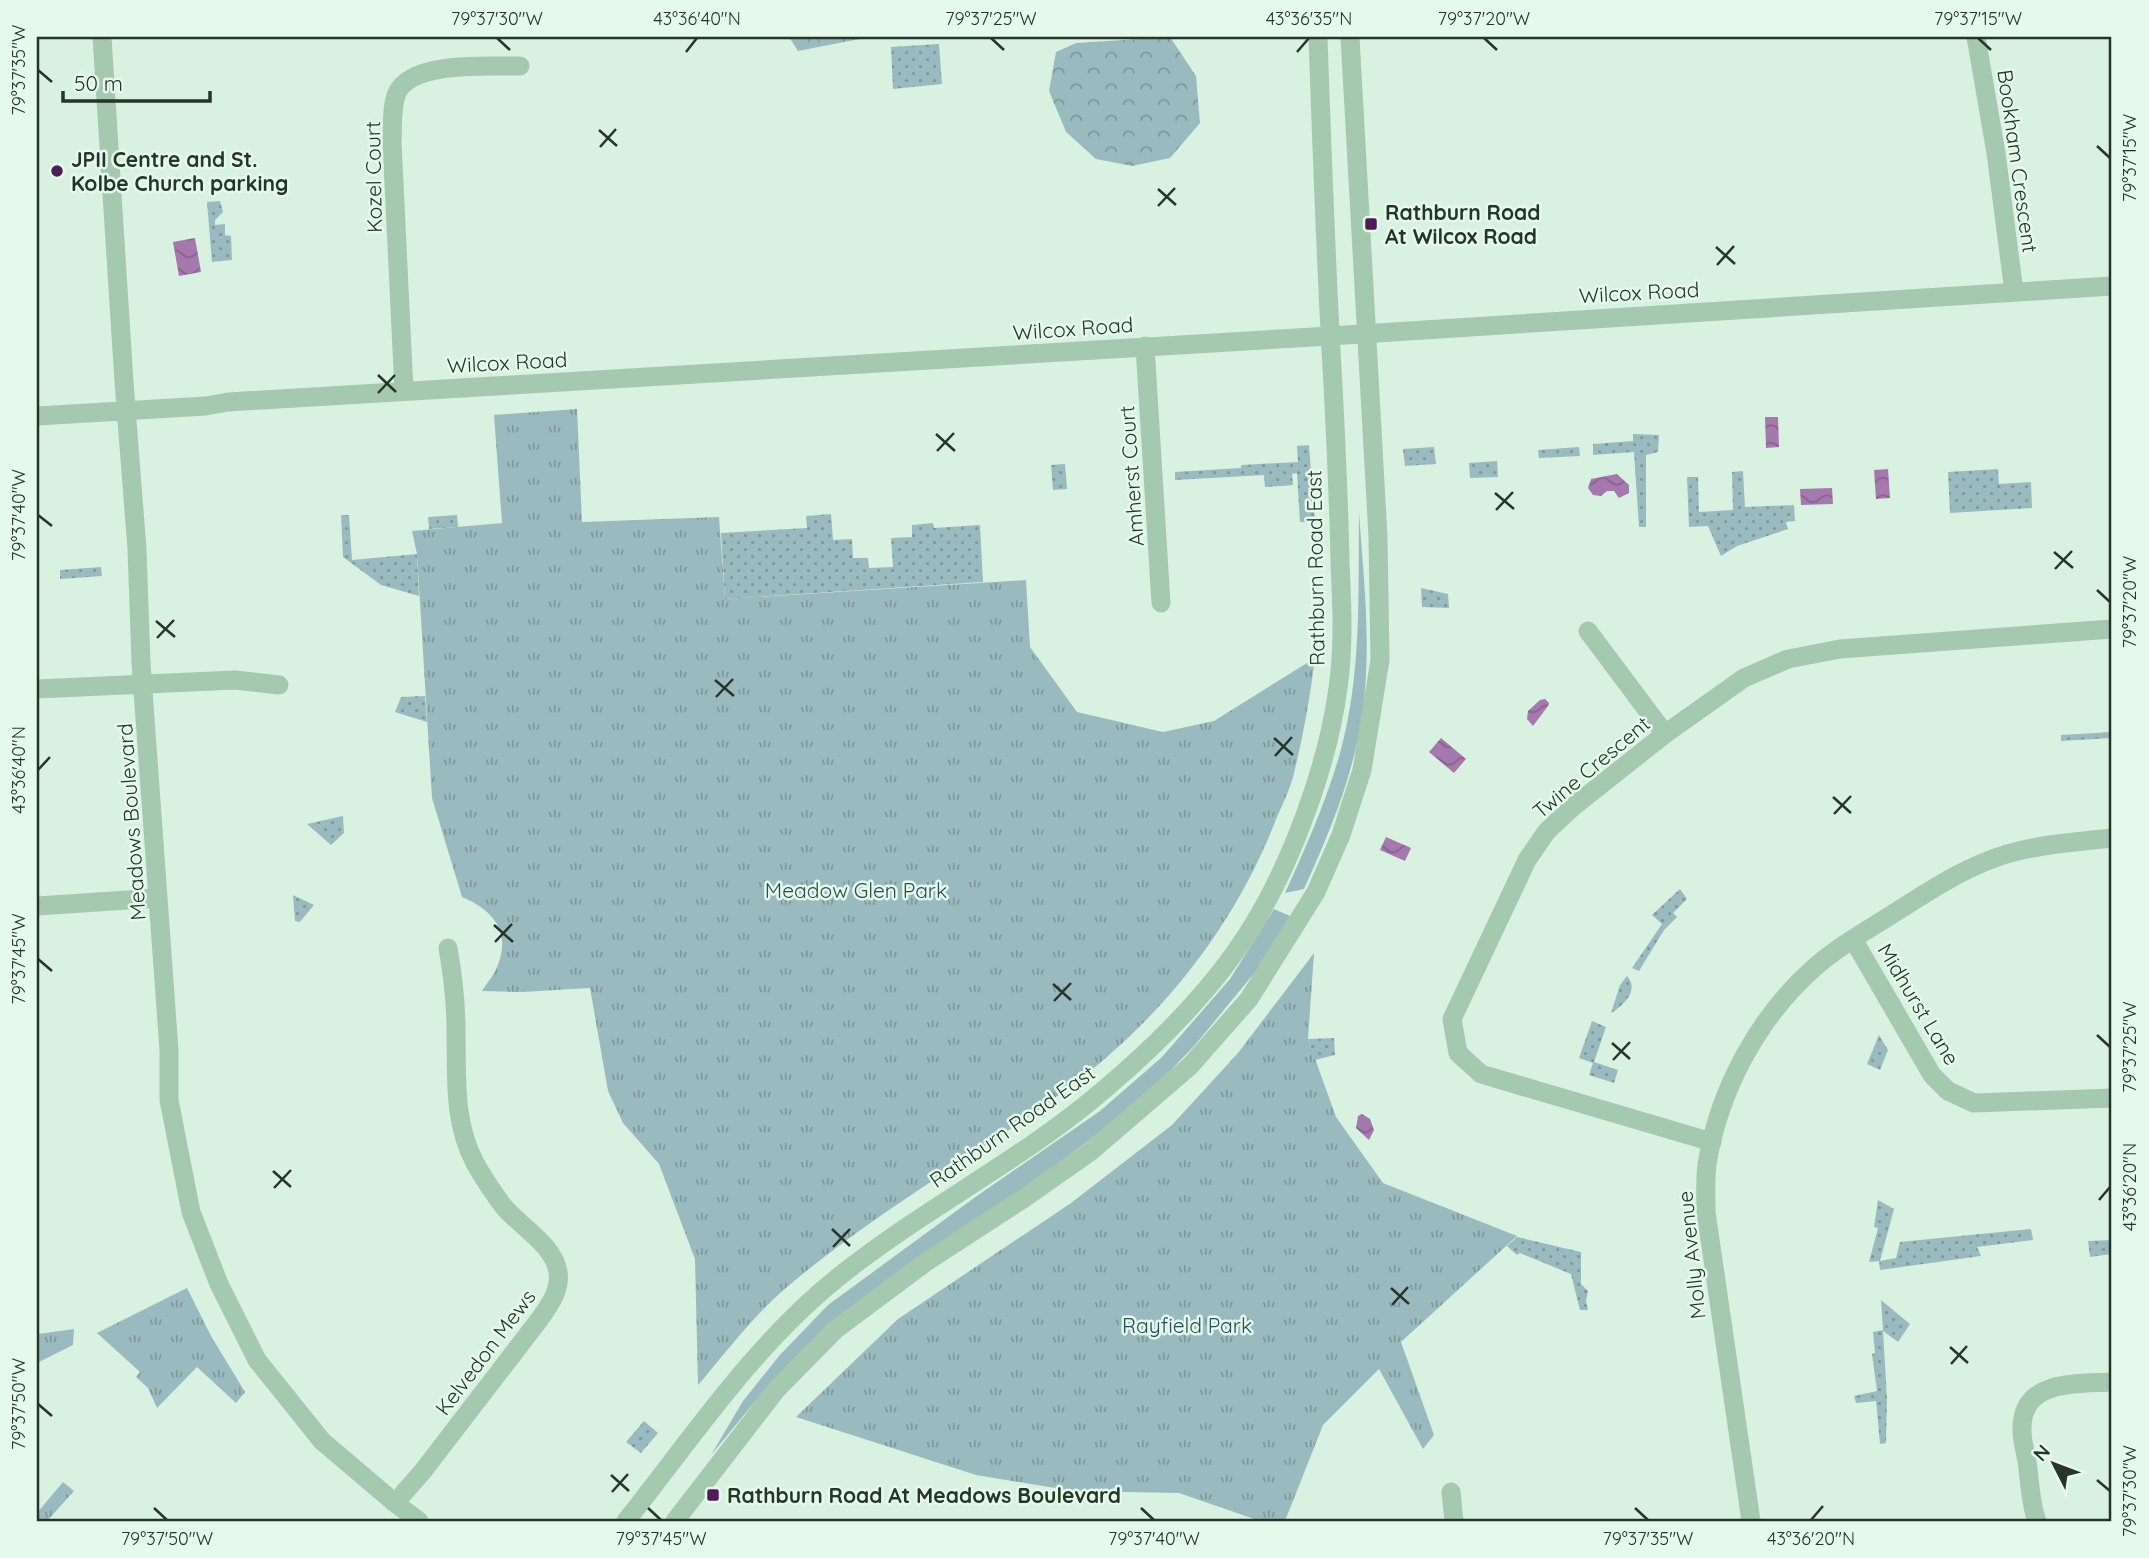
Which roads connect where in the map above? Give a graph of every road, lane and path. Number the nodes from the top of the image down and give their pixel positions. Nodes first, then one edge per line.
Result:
1 (102, 37) edge
2 (1318, 37) edge
3 (1350, 37) edge
4 (1976, 37) edge
5 (520, 66) dead end
6 (2112, 286) edge
7 (2014, 292) junction
8 (1367, 333) junction
9 (1330, 336) junction
10 (1145, 346) junction
11 (404, 391) junction
12 (127, 411) junction
13 (37, 416) edge
14 (1161, 603) dead end
15 (2112, 629) edge
16 (1588, 631) dead end
17 (144, 683) junction
18 (279, 685) dead end
19 (37, 690) edge
20 (1665, 734) junction
21 (2112, 838) edge
22 (158, 898) junction
23 (37, 905) edge
24 (1853, 939) junction
25 (448, 948) dead end
26 (2112, 1098) edge
27 (1712, 1142) junction
28 (2112, 1382) edge
29 (1451, 1492) dead end
30 (395, 1503) junction
31 (419, 1521) edge
32 (626, 1521) edge
33 (675, 1521) edge
34 (1454, 1521) edge
35 (1751, 1521) edge
36 (2037, 1521) edge

1 - 12 street, Meadows Boulevard
2 - 9 street, Rathburn Road East
3 - 8 street
4 - 7 street, Bookham Crescent
5 - 11 street, Kozel Court
6 - 7 street, Wilcox Road
7 - 8 street, Wilcox Road
8 - 9 street, Wilcox Road
8 - 33 street
9 - 10 street, Wilcox Road
9 - 32 street, Rathburn Road East
10 - 11 street, Wilcox Road
10 - 14 street, Amherst Court
11 - 12 street, Wilcox Road
12 - 13 street, Wilcox Road
12 - 17 street, Meadows Boulevard
15 - 20 street, Twine Crescent
16 - 20 street
17 - 18 street
17 - 19 street
17 - 22 street, Meadows Boulevard
20 - 27 street, Twine Crescent
21 - 24 street, Molly Avenue
22 - 23 street
22 - 30 street, Meadows Boulevard
24 - 26 street, Midhurst Lane
24 - 27 street, Molly Avenue
25 - 30 street, Kelvedon Mews
27 - 35 street, Molly Avenue
28 - 36 street
29 - 34 street
30 - 31 street, Meadows Boulevard

